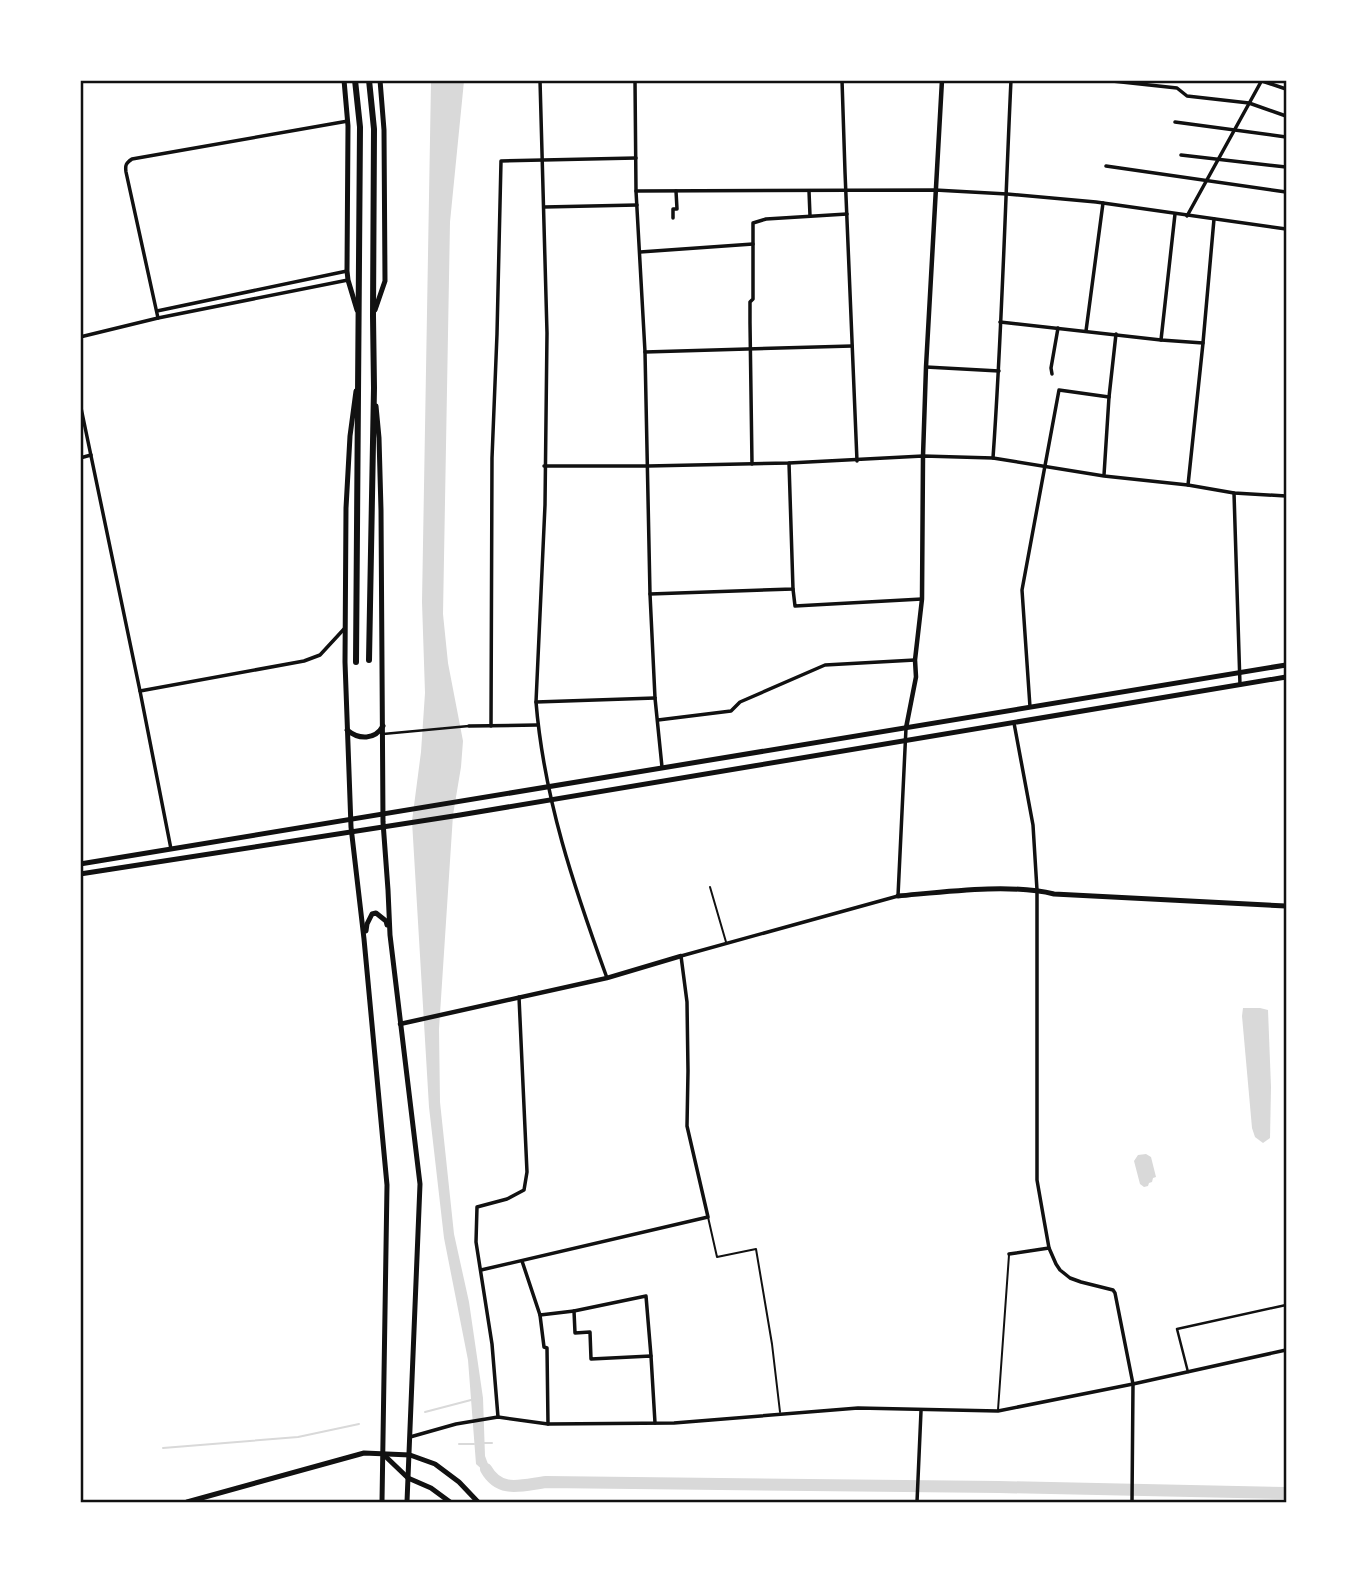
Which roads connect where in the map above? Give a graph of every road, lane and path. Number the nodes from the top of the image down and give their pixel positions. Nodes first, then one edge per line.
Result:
1 (344, 80) edge
2 (355, 80) edge
3 (369, 80) edge
4 (380, 80) edge
5 (540, 80) edge
6 (635, 80) edge
7 (842, 80) edge
8 (942, 80) edge
9 (1011, 80) edge
10 (1102, 80) edge
11 (1262, 81) edge
12 (1286, 89) edge
13 (1249, 103) junction
14 (1286, 116) edge
15 (348, 121) junction
16 (1175, 122) dead end
17 (1233, 130) junction
18 (1286, 137) edge
19 (1181, 155) dead end
20 (636, 158) junction
21 (542, 160) junction
22 (1218, 160) junction
23 (1106, 166) dead end
24 (1286, 167) edge
25 (1206, 181) junction
26 (845, 190) junction
27 (935, 190) junction
28 (636, 191) junction
29 (676, 191) junction
30 (809, 191) junction
31 (1286, 192) edge
32 (1007, 194) junction
33 (1103, 203) junction
34 (637, 205) junction
35 (544, 207) junction
36 (847, 214) junction
37 (1175, 214) junction
38 (810, 216) junction
39 (1187, 216) junction
40 (673, 218) dead end
41 (1214, 218) junction
42 (1286, 229) edge
43 (753, 244) junction
44 (639, 252) junction
45 (347, 271) junction
46 (348, 280) junction
47 (157, 311) junction
48 (359, 316) junction
49 (373, 316) junction
50 (158, 318) junction
51 (1000, 321) junction
52 (1058, 328) junction
53 (1086, 331) junction
54 (1116, 334) junction
55 (80, 337) edge
56 (1161, 340) junction
57 (1203, 343) junction
58 (852, 346) junction
59 (751, 350) junction
60 (645, 352) junction
61 (926, 367) junction
62 (999, 371) junction
63 (358, 374) junction
64 (1052, 374) dead end
65 (374, 388) junction
66 (1110, 397) junction
67 (80, 403) edge
68 (91, 455) junction
69 (923, 456) junction
70 (80, 458) edge
71 (993, 458) junction
72 (858, 461) junction
73 (789, 463) junction
74 (752, 464) junction
75 (544, 466) junction
76 (648, 466) junction
77 (1046, 467) junction
78 (1104, 475) junction
79 (1188, 485) junction
80 (1234, 493) junction
81 (1286, 496) edge
82 (793, 589) junction
83 (650, 594) junction
84 (922, 598) junction
85 (345, 628) junction
86 (369, 660) dead end
87 (915, 660) junction
88 (356, 662) dead end
89 (1286, 665) edge
90 (1239, 673) junction
91 (1286, 677) edge
92 (1240, 685) junction
93 (140, 691) junction
94 (655, 698) junction
95 (536, 702) junction
96 (1030, 707) junction
97 (658, 720) junction
98 (1014, 723) junction
99 (538, 725) junction
100 (383, 726) junction
101 (469, 726) joint
102 (491, 726) junction
103 (906, 728) junction
104 (347, 730) junction
105 (383, 734) junction
106 (906, 741) junction
107 (662, 768) junction
108 (548, 789) junction
109 (551, 800) junction
110 (383, 814) junction
111 (351, 820) junction
112 (383, 828) junction
113 (352, 832) junction
114 (171, 849) junction
115 (80, 864) edge
116 (80, 874) edge
117 (710, 887) dead end
118 (1037, 890) junction
119 (898, 896) junction
120 (1286, 906) edge
121 (390, 935) junction
122 (364, 939) junction
123 (726, 943) junction
124 (681, 956) junction
125 (607, 978) junction
126 (519, 997) junction
127 (400, 1024) junction
128 (708, 1217) junction
129 (1049, 1248) junction
130 (1009, 1254) joint
131 (522, 1260) junction
132 (481, 1269) junction
133 (1286, 1305) edge
134 (574, 1311) junction
135 (540, 1315) junction
136 (1286, 1350) edge
137 (651, 1356) junction
138 (1188, 1372) junction
139 (1133, 1384) junction
140 (921, 1410) junction
141 (998, 1411) junction
142 (780, 1413) junction
143 (498, 1417) junction
144 (548, 1423) junction
145 (655, 1423) junction
146 (410, 1437) junction
147 (383, 1454) junction
148 (410, 1455) junction
149 (408, 1478) junction
150 (917, 1500) edge
151 (187, 1503) edge
152 (382, 1503) edge
153 (407, 1503) edge
154 (450, 1503) edge
155 (478, 1503) edge
156 (1132, 1503) edge

1 - 15 main road
2 - 48 highway
3 - 49 highway
4 - 49 main road
5 - 21 street
6 - 20 street
7 - 26 street
8 - 27 street
9 - 32 street
10 - 13 street
11 - 12 street
11 - 13 street
13 - 14 street
13 - 17 street
15 - 45 main road
15 - 47 street
16 - 17 street
17 - 18 street
17 - 22 street
19 - 22 street
20 - 21 street
20 - 28 street
21 - 35 street
21 - 102 street
22 - 24 street
22 - 25 street
23 - 25 street
25 - 31 street
25 - 39 street
26 - 27 street
26 - 30 street
26 - 36 street
27 - 32 street
27 - 61 street
28 - 29 street
28 - 34 street
29 - 30 street
29 - 40 street
30 - 38 street
32 - 33 street
32 - 51 street
33 - 37 street
33 - 53 street
34 - 35 street
34 - 44 street
35 - 75 street
36 - 38 street
36 - 58 street
37 - 39 street
37 - 56 street
38 - 43 street
39 - 41 street
41 - 42 street
41 - 57 street
43 - 44 street
43 - 59 street
44 - 60 street
45 - 46 main road
45 - 47 street
46 - 48 main road
46 - 50 street
47 - 50 street
48 - 63 highway
49 - 65 highway
50 - 55 street
51 - 52 street
51 - 62 street
52 - 53 street
52 - 64 street
53 - 54 street
54 - 56 street
54 - 66 street
56 - 57 street
57 - 79 street
58 - 59 street
58 - 72 street
59 - 60 street
59 - 74 street
60 - 76 street
61 - 62 street
61 - 69 street
62 - 71 street
63 - 85 main road
63 - 88 highway
65 - 86 highway
65 - 100 main road
66 - 77 street
66 - 78 street
67 - 68 street
68 - 70 street
68 - 93 street
69 - 71 street
69 - 72 street
69 - 84 street
71 - 77 street
72 - 73 street
73 - 74 street
73 - 82 street
74 - 76 street
75 - 76 street
75 - 95 street
76 - 83 street
77 - 78 street
77 - 96 street
78 - 79 street
79 - 80 street
80 - 81 street
80 - 90 street
82 - 83 street
82 - 84 street
83 - 94 street
84 - 87 street
85 - 93 street
85 - 104 main road
87 - 97 street
87 - 103 street
89 - 90 main road
90 - 92 street
90 - 96 main road
91 - 92 main road
92 - 98 main road
93 - 114 street
94 - 95 street
94 - 97 street
95 - 99 street
96 - 103 main road
97 - 107 street
98 - 106 main road
98 - 118 street
99 - 102 street
99 - 108 street
100 - 104 main road
100 - 105 main road
101 - 102 street
101 - 105 street
103 - 106 street
103 - 107 main road
104 - 111 main road
105 - 110 main road
106 - 109 main road
106 - 119 street
107 - 108 main road
108 - 109 street
108 - 110 main road
109 - 112 main road
109 - 125 street
110 - 111 main road
110 - 112 main road
111 - 113 main road
111 - 114 main road
112 - 113 main road
112 - 121 main road
113 - 116 main road
113 - 122 main road
114 - 115 main road
117 - 123 lane
118 - 119 main road
118 - 120 main road
118 - 129 street
119 - 123 street
121 - 122 main road
121 - 127 main road
122 - 147 main road
123 - 124 street
124 - 125 street
124 - 128 street
125 - 126 street
126 - 127 street
126 - 132 street
127 - 146 main road
128 - 131 street
128 - 142 lane
129 - 130 street
129 - 139 street
130 - 141 lane
131 - 132 street
131 - 135 street
132 - 143 street
133 - 138 street
134 - 135 street
134 - 137 street
134 - 137 street
135 - 144 street
136 - 138 street
137 - 145 street
138 - 139 street
139 - 141 street
139 - 156 street
140 - 141 street
140 - 142 street
140 - 150 street
142 - 145 street
143 - 144 street
143 - 146 street
144 - 145 street
146 - 148 main road
147 - 148 main road
147 - 149 main road
147 - 151 main road
147 - 152 main road
148 - 149 main road
148 - 155 main road
149 - 153 main road
149 - 154 main road

